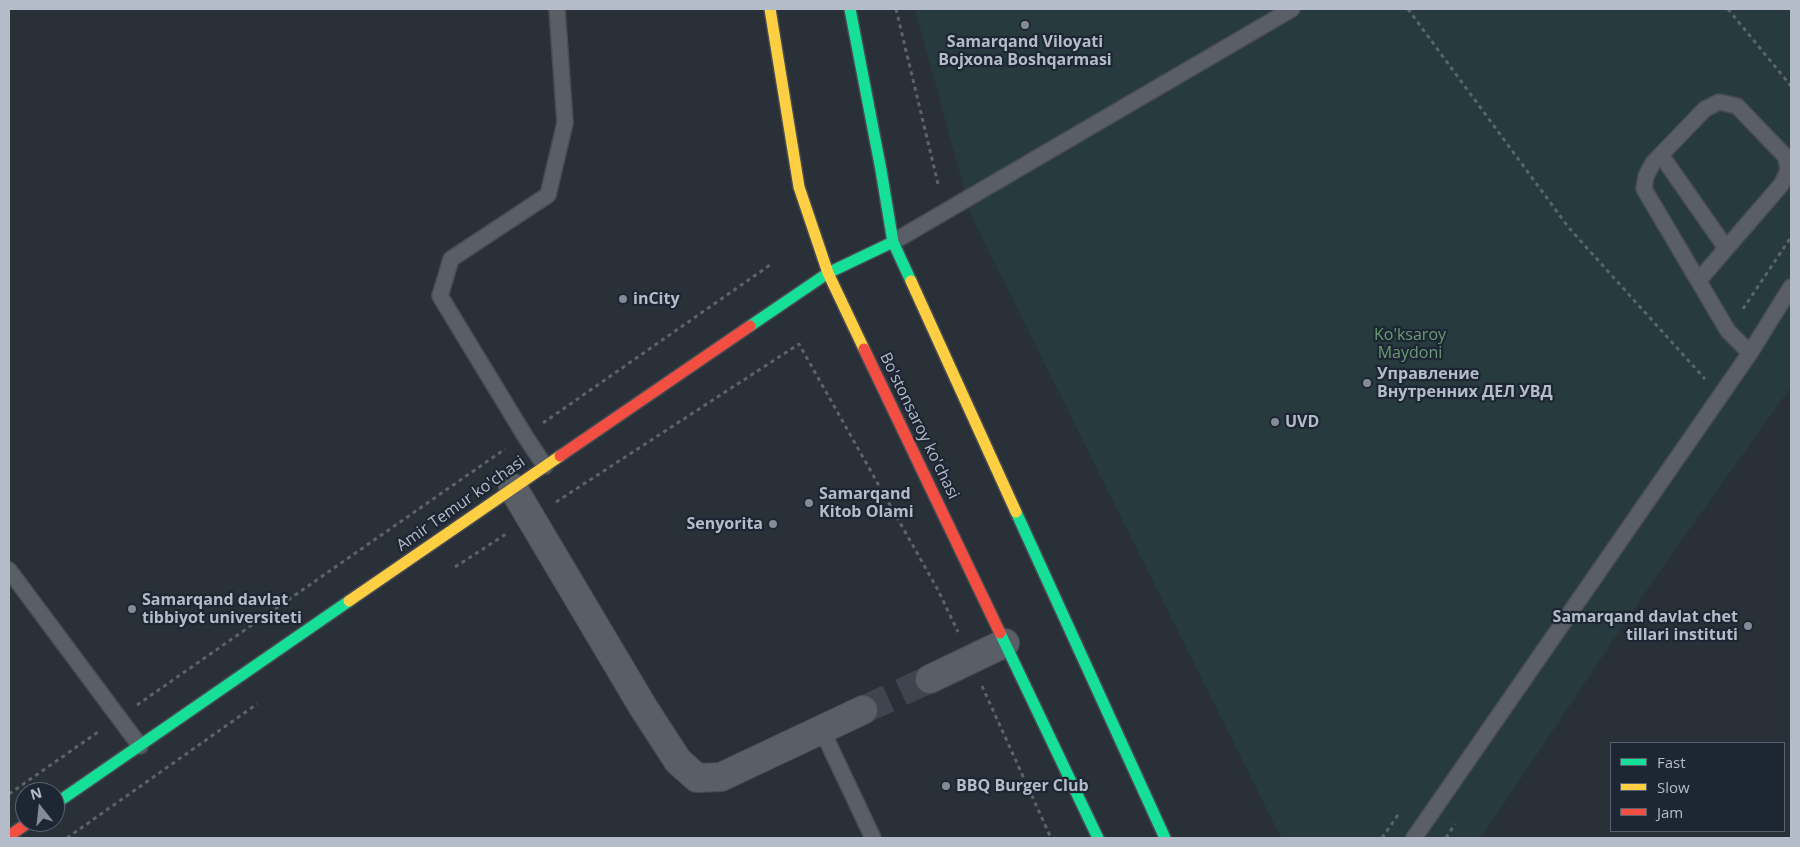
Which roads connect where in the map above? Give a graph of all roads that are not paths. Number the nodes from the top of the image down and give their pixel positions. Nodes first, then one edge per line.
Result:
1 (557, 9) edge
2 (770, 9) edge
3 (850, 9) edge
4 (1292, 9) edge
5 (1662, 155) junction
6 (893, 242) junction
7 (1726, 248) junction
8 (828, 273) junction
9 (1699, 280) junction
10 (1791, 287) edge
11 (1750, 353) junction
12 (544, 466) junction
13 (513, 488) junction
14 (9, 570) edge
15 (1005, 643) junction
16 (930, 679) tunnel mouth
17 (863, 710) tunnel mouth
18 (822, 730) junction
19 (140, 746) junction
20 (65, 797) edge
21 (874, 838) edge
22 (1098, 838) edge
23 (1165, 838) edge
24 (1414, 838) edge

1 - 12 lane
2 - 8 main road, Bo'stonsaroy ko'chasi
3 - 6 main road
4 - 6 lane
5 - 7 lane
5 - 7 lane
5 - 9 lane
6 - 8 main road, Amir Temur ko'chasi
6 - 23 main road
7 - 9 lane
8 - 12 main road, Amir Temur ko'chasi
8 - 15 main road, Bo'stonsaroy ko'chasi
9 - 11 lane
10 - 11 lane
11 - 24 lane
12 - 13 main road, Amir Temur ko'chasi
13 - 18 street
13 - 19 main road, Amir Temur ko'chasi
14 - 19 lane
15 - 16 street
15 - 22 main road, Bo'stonsaroy ko'chasi
17 - 18 street
18 - 21 lane
19 - 20 main road, Amir Temur ko'chasi

